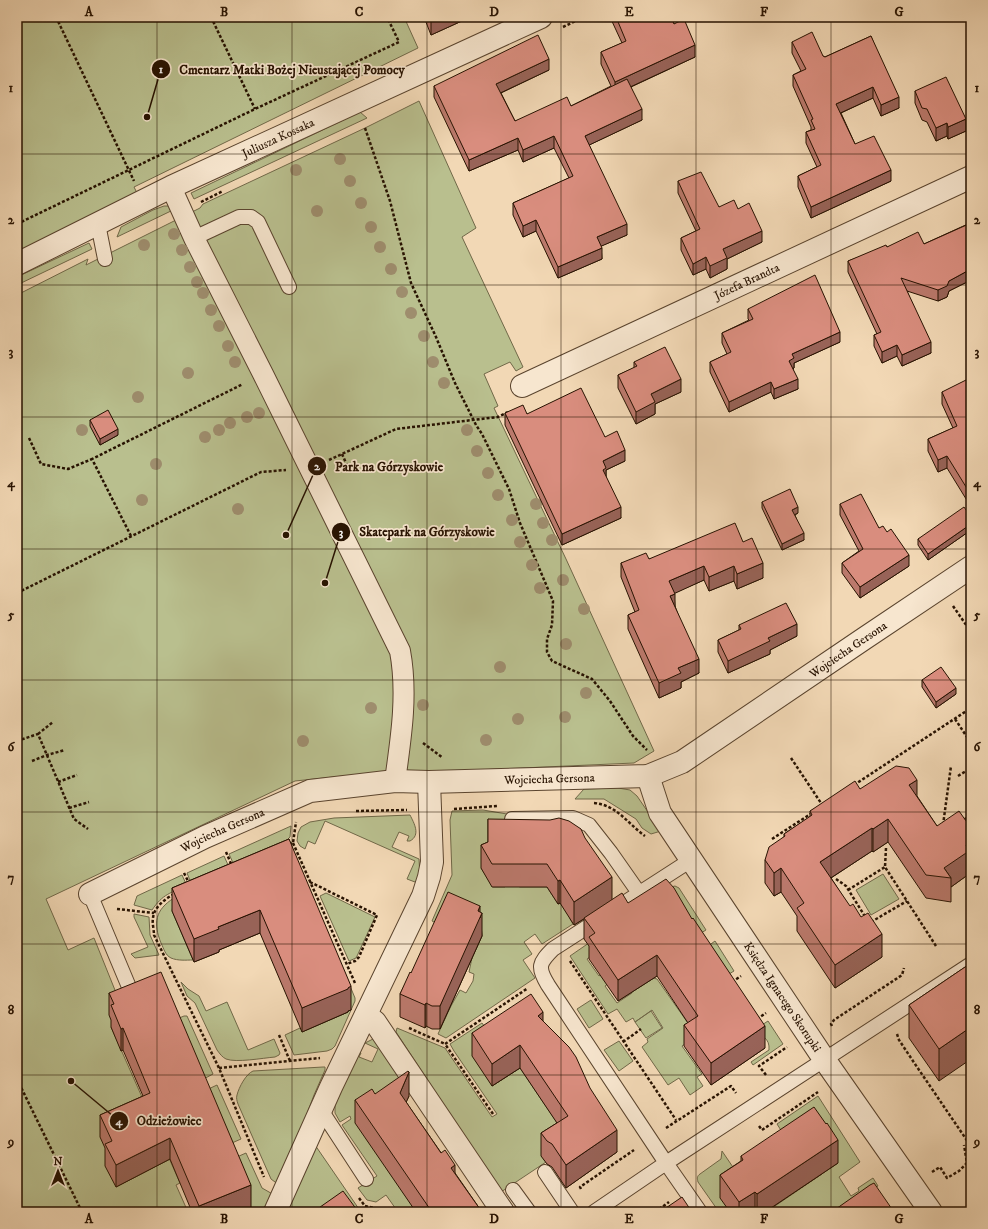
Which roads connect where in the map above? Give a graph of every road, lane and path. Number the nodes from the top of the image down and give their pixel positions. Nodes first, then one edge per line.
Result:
1 (56, 17) edge
2 (211, 17) edge
3 (387, 17) edge
4 (541, 17) edge
5 (255, 109) junction
6 (365, 128) dead end
7 (129, 170) junction
8 (971, 177) edge
9 (171, 187) junction
10 (17, 224) edge
11 (98, 224) junction
12 (194, 238) junction
13 (105, 259) dead end
14 (17, 264) edge
15 (289, 287) dead end
16 (263, 374) junction
17 (522, 386) dead end
18 (29, 438) dead end
19 (342, 454) dead end
20 (92, 460) junction
21 (310, 468) junction
22 (350, 472) dead end
23 (131, 536) junction
24 (971, 567) edge
25 (941, 587) junction
26 (17, 593) edge
27 (971, 632) edge
28 (971, 708) edge
29 (404, 709) junction
30 (955, 719) junction
31 (53, 722) dead end
32 (38, 734) junction
33 (17, 741) edge
34 (971, 743) edge
35 (17, 747) edge
36 (65, 750) dead end
37 (19, 753) dead end
38 (650, 754) dead end
39 (47, 755) junction
40 (791, 758) dead end
41 (447, 760) dead end
42 (32, 762) dead end
43 (951, 766) dead end
44 (971, 768) edge
45 (77, 775) dead end
46 (648, 776) junction
47 (958, 776) dead end
48 (395, 781) junction
49 (58, 782) junction
50 (429, 782) junction
51 (848, 789) edge
52 (829, 801) edge
53 (89, 802) dead end
54 (823, 806) junction
55 (69, 808) junction
56 (971, 814) edge
57 (512, 819) edge
58 (959, 823) edge
59 (942, 828) edge
60 (88, 829) dead end
61 (772, 839) dead end
62 (293, 843) dead end
63 (886, 848) dead end
64 (226, 852) dead end
65 (691, 860) junction
66 (885, 867) junction
67 (233, 869) edge
68 (836, 880) dead end
69 (310, 882) junction
70 (848, 890) junction
71 (640, 893) junction
72 (92, 900) junction
73 (907, 901) junction
74 (154, 913) dead end
75 (936, 946) dead end
76 (566, 956) dead end
77 (347, 964) junction
78 (971, 964) edge
79 (904, 968) dead end
80 (743, 975) dead end
81 (531, 985) dead end
82 (726, 985) edge
83 (129, 987) edge
84 (358, 989) dead end
85 (768, 1012) dead end
86 (366, 1015) junction
87 (834, 1020) dead end
88 (752, 1023) edge
89 (895, 1028) dead end
90 (641, 1029) dead end
91 (415, 1031) dead end
92 (280, 1035) dead end
93 (623, 1042) junction
94 (445, 1044) junction
95 (791, 1044) dead end
96 (320, 1058) dead end
97 (290, 1061) junction
98 (816, 1064) junction
99 (219, 1068) dead end
100 (17, 1079) edge
101 (769, 1080) dead end
102 (737, 1095) dead end
103 (321, 1110) junction
104 (493, 1114) dead end
105 (676, 1120) junction
106 (757, 1124) dead end
107 (650, 1139) junction
108 (968, 1142) dead end
109 (964, 1146) dead end
110 (971, 1159) edge
111 (967, 1163) junction
112 (661, 1167) junction
113 (937, 1169) dead end
114 (545, 1172) dead end
115 (366, 1179) dead end
116 (513, 1190) dead end
117 (600, 1210) edge
118 (82, 1212) edge
119 (275, 1212) edge
120 (503, 1212) edge
121 (529, 1212) edge
122 (572, 1212) edge
123 (700, 1212) edge
124 (931, 1212) edge

1 - 7 path
2 - 5 path
3 - 5 path
4 - 9 street, Juliusza Kossaka
5 - 7 path
6 - 38 path
7 - 10 path
8 - 17 street, Józefa Brandta
9 - 11 street, Juliusza Kossaka
9 - 12 street
11 - 13 lane
11 - 14 street, Juliusza Kossaka
12 - 15 lane
12 - 16 street
16 - 20 path
16 - 21 street
18 - 20 path
19 - 22 path
20 - 23 path
21 - 23 path
21 - 29 street
23 - 26 path
24 - 25 street, Wojciecha Gersona
25 - 27 path
25 - 46 street, Wojciecha Gersona
28 - 30 path
29 - 41 path
29 - 48 street
30 - 34 path
30 - 51 path
31 - 32 path
32 - 33 path
32 - 39 path
35 - 37 path
36 - 39 path
39 - 42 path
39 - 49 path
40 - 54 path
43 - 59 path
44 - 47 path
45 - 49 path
46 - 50 street, Wojciecha Gersona
46 - 65 street, Księdza Ignacego Skorupki
48 - 50 street, Wojciecha Gersona
48 - 72 street, Wojciecha Gersona
49 - 55 path
50 - 86 street
52 - 54 path
53 - 55 path
54 - 61 path
55 - 60 path
56 - 58 path
57 - 71 lane
62 - 69 path
63 - 66 path
64 - 67 path
65 - 71 lane
65 - 98 street, Księdza Ignacego Skorupki
66 - 70 path
66 - 73 path
68 - 70 path
69 - 77 path
69 - 77 path
70 - 73 path
71 - 107 lane
72 - 74 path
72 - 83 lane
73 - 75 path
76 - 93 path
77 - 84 path
78 - 98 lane
79 - 87 path
80 - 82 path
81 - 94 path
85 - 88 path
86 - 103 street
86 - 120 street
89 - 108 path
90 - 93 path
91 - 94 path
92 - 97 path
93 - 105 path
94 - 104 path
95 - 101 path
96 - 97 path
97 - 99 path
98 - 106 path
98 - 112 lane
98 - 124 street, Księdza Ignacego Skorupki
100 - 118 path
102 - 105 path
103 - 115 lane
103 - 119 street
105 - 107 path
107 - 112 lane
109 - 111 path
110 - 111 path
111 - 113 path
112 - 117 lane
112 - 117 path
112 - 123 lane
114 - 122 lane
116 - 121 lane

